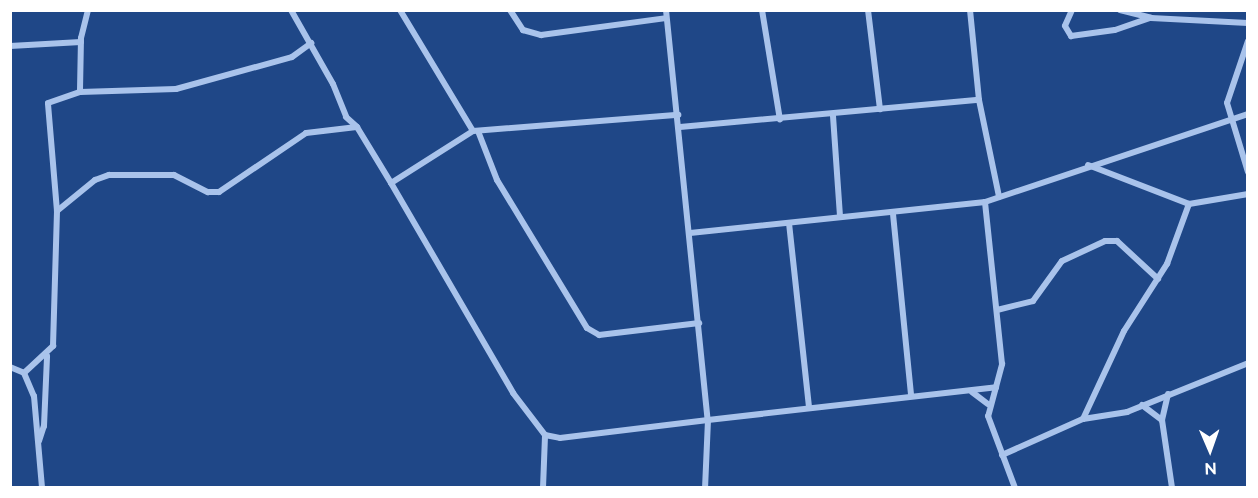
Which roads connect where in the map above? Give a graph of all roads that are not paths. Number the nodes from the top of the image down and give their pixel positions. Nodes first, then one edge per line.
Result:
1 (88, 10) edge
2 (291, 10) edge
3 (400, 10) edge
4 (510, 10) edge
5 (666, 10) edge
6 (762, 10) edge
7 (868, 10) edge
8 (970, 10) edge
9 (1072, 10) edge
10 (1120, 10) edge
11 (666, 18) junction
12 (1151, 18) junction
13 (1248, 23) edge
14 (1248, 41) edge
15 (81, 42) junction
16 (311, 43) junction
17 (10, 46) edge
18 (80, 92) junction
19 (979, 100) junction
20 (880, 109) junction
21 (1248, 114) edge
22 (678, 115) junction
23 (833, 116) junction
24 (780, 120) junction
25 (1229, 120) junction
26 (357, 127) junction
27 (681, 127) junction
28 (476, 131) junction
29 (1088, 165) junction
30 (1248, 171) edge
31 (391, 183) junction
32 (1248, 194) edge
33 (999, 198) junction
34 (986, 202) junction
35 (1189, 204) junction
36 (57, 211) junction
37 (893, 214) junction
38 (840, 217) junction
39 (789, 223) junction
40 (690, 233) junction
41 (1158, 279) junction
42 (997, 310) junction
43 (699, 323) junction
44 (48, 356) junction
45 (1248, 363) edge
46 (10, 367) edge
47 (24, 373) junction
48 (996, 387) junction
49 (972, 392) junction
50 (1168, 394) junction
51 (911, 395) junction
52 (988, 404) junction
53 (1142, 405) junction
54 (809, 408) junction
55 (1083, 419) junction
56 (708, 420) junction
57 (1162, 420) junction
58 (545, 435) junction
59 (37, 445) junction
60 (1002, 454) junction
61 (42, 488) edge
62 (543, 488) edge
63 (705, 488) edge
64 (1015, 488) edge
65 (1172, 488) edge

1 - 15 street
2 - 16 street
3 - 28 street
4 - 11 street
5 - 11 street
6 - 24 street
7 - 20 street
8 - 19 street
9 - 12 street
10 - 12 street
11 - 22 street
12 - 13 street
14 - 25 street
15 - 17 street
15 - 18 street
16 - 18 street
16 - 26 street
18 - 36 street
19 - 20 street
19 - 33 street
20 - 23 street
21 - 25 street
22 - 27 street
22 - 28 street
23 - 24 street
23 - 38 street
24 - 27 street
25 - 29 street
25 - 30 street
26 - 31 street
26 - 36 street
27 - 40 street
28 - 31 street
28 - 43 street
29 - 33 street
29 - 35 street
31 - 58 street
32 - 35 street
33 - 34 street
34 - 37 street
34 - 42 street
35 - 41 street
36 - 44 street
37 - 38 street
37 - 51 street
38 - 39 street
39 - 40 street
39 - 54 street
40 - 43 street
41 - 42 street
41 - 55 street
42 - 48 street
43 - 56 street
44 - 47 street
44 - 59 street
45 - 50 street
46 - 47 street
47 - 59 street
48 - 49 street
48 - 52 street
49 - 51 street
49 - 52 street
50 - 53 street
50 - 57 street
51 - 54 street
52 - 60 street
53 - 55 street
53 - 57 street
54 - 56 street
55 - 60 street
56 - 58 street
56 - 63 street
57 - 65 street
58 - 62 street
59 - 61 street
60 - 64 street

